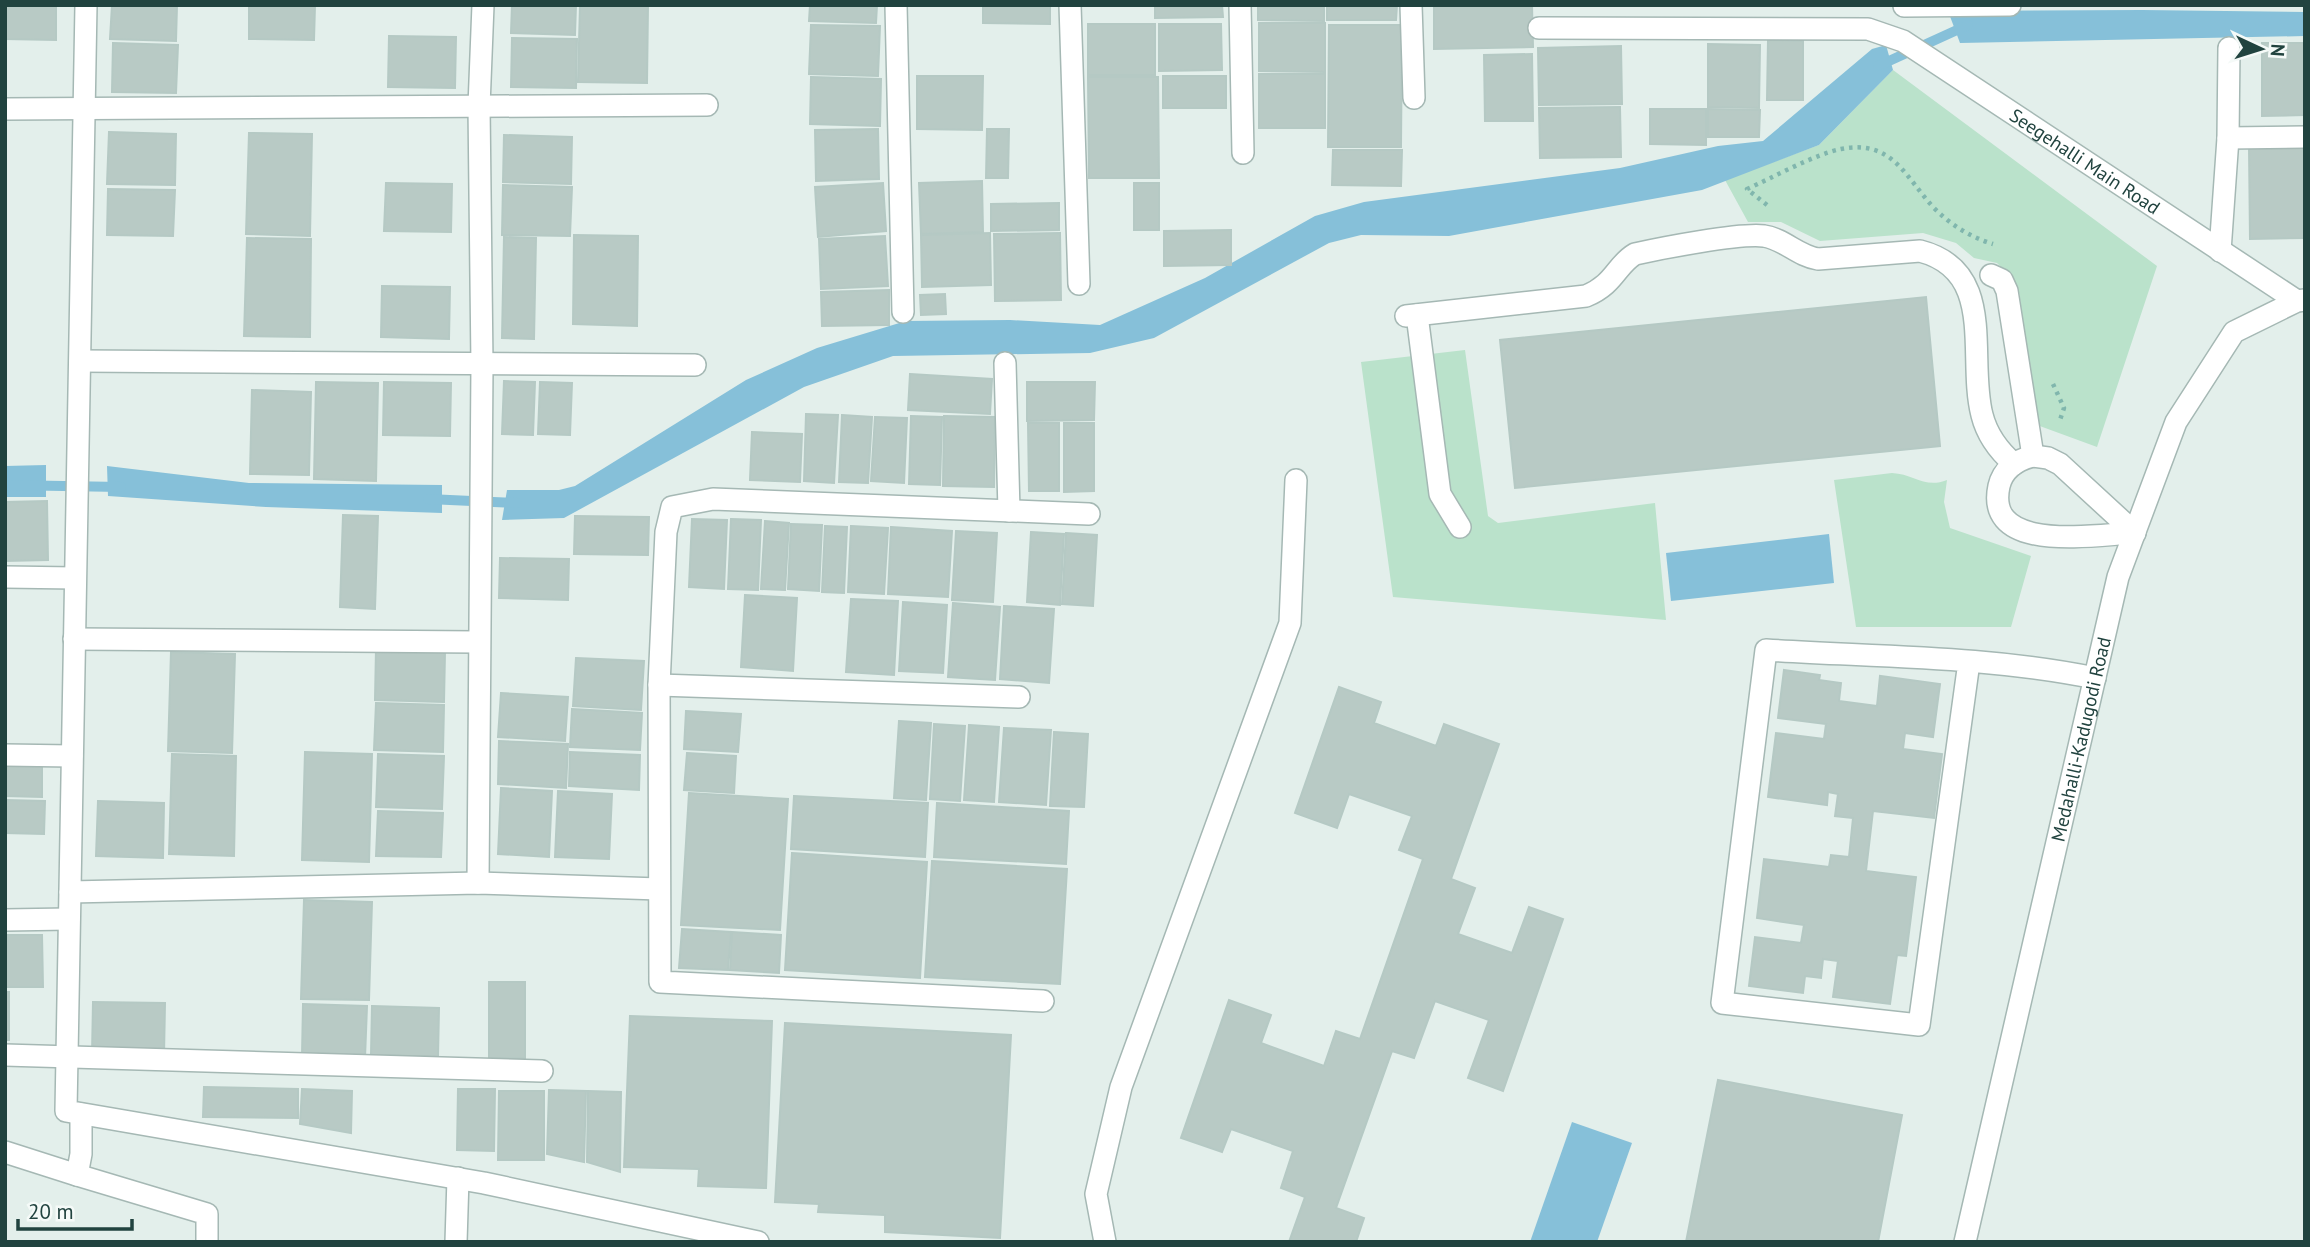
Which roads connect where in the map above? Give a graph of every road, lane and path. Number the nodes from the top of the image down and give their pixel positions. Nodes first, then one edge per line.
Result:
1 (86, 5) edge
2 (483, 5) edge
3 (896, 5) edge
4 (1070, 5) edge
5 (1240, 5) edge
6 (1411, 5) edge
7 (2010, 5) edge
8 (1904, 6) edge
9 (1539, 27) dead end
10 (1903, 41) junction
11 (2229, 48) dead end
12 (1414, 98) dead end
13 (707, 105) dead end
14 (479, 106) junction
15 (84, 108) junction
16 (5, 109) edge
17 (2305, 137) edge
18 (2228, 138) junction
19 (1243, 153) dead end
20 (2220, 251) junction
21 (1991, 275) dead end
22 (1079, 284) dead end
23 (2301, 301) edge
24 (903, 312) dead end
25 (80, 361) junction
26 (1005, 363) dead end
27 (482, 365) junction
28 (695, 365) dead end
29 (2024, 460) junction
30 (1296, 480) dead end
31 (1010, 511) junction
32 (1089, 514) dead end
33 (1460, 527) dead end
34 (2135, 533) junction
35 (5, 577) edge
36 (75, 578) junction
37 (74, 639) junction
38 (477, 642) junction
39 (1969, 662) junction
40 (2095, 678) junction
41 (659, 685) junction
42 (1018, 697) dead end
43 (5, 755) edge
44 (72, 756) junction
45 (478, 883) junction
46 (659, 889) junction
47 (70, 892) junction
48 (69, 919) junction
49 (5, 920) edge
50 (1043, 1001) dead end
51 (5, 1055) edge
52 (66, 1058) junction
53 (542, 1071) dead end
54 (80, 1114) junction
55 (5, 1152) edge
56 (77, 1175) junction
57 (458, 1178) junction
58 (208, 1242) edge
59 (456, 1242) edge
60 (758, 1242) edge
61 (1105, 1242) edge
62 (1965, 1242) edge

1 - 15 street
2 - 14 street
3 - 24 street
4 - 22 street
5 - 19 street
6 - 12 street
7 - 8 street
8 - 10 street
9 - 10 street, Seegehalli Main Road
10 - 20 street, Seegehalli Main Road
11 - 18 street
13 - 14 street
14 - 15 street
14 - 27 street
15 - 16 street
15 - 25 street
17 - 18 street
18 - 20 street
20 - 23 street, Seegehalli Main Road
21 - 29 street
23 - 34 street, Medahalli-Kadugodi Road
25 - 27 street
25 - 36 street
26 - 31 street
27 - 28 street
27 - 38 street
29 - 33 street
29 - 34 street
29 - 34 street
30 - 61 street
31 - 32 street
31 - 41 street
34 - 40 street, Medahalli-Kadugodi Road
35 - 36 street
36 - 37 street
37 - 38 street
37 - 44 street
38 - 45 street
39 - 39 street
39 - 40 street
40 - 62 street, Medahalli-Kadugodi Road
41 - 42 street
41 - 46 street
43 - 44 street
44 - 47 street
45 - 46 street
45 - 47 street
46 - 50 street
47 - 48 street
48 - 49 street
48 - 52 street
51 - 52 street
52 - 53 street
52 - 54 street
54 - 56 street
54 - 57 street
55 - 56 street
56 - 58 street
57 - 59 street
57 - 60 street

